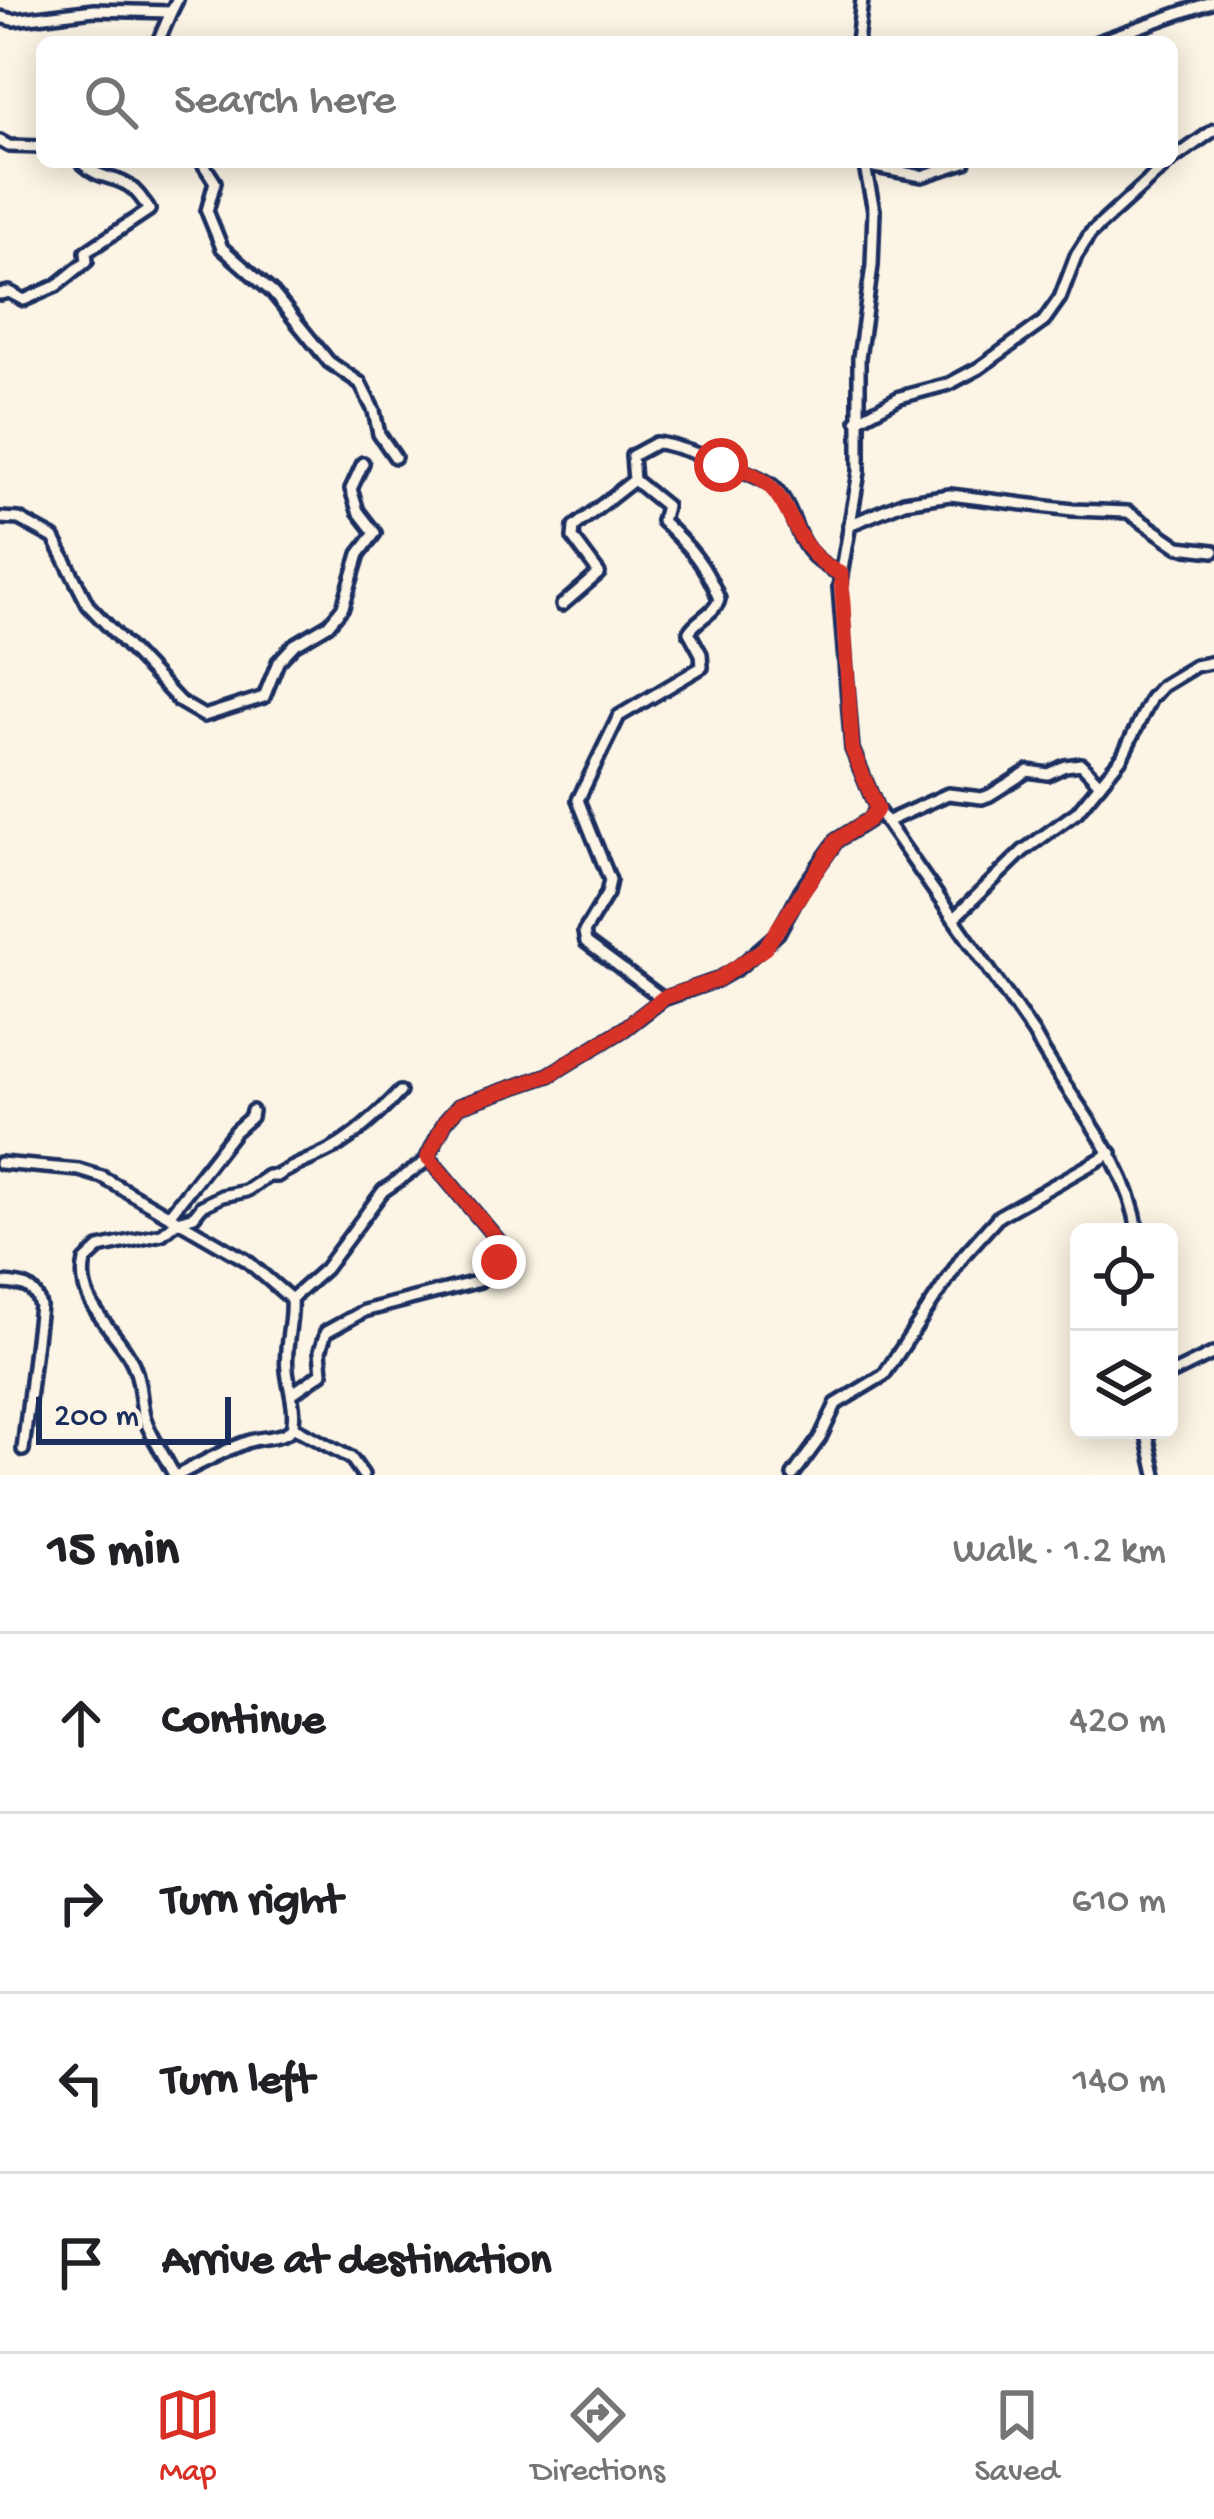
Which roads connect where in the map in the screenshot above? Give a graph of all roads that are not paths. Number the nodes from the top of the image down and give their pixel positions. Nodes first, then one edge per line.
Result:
1 (177, 0) edge
2 (862, 0) edge
3 (1214, 1) edge
4 (171, 13) junction
5 (0, 17) edge
6 (161, 36) edge
7 (858, 36) edge
8 (1113, 36) edge
9 (1214, 130) edge
10 (0, 141) edge
11 (36, 147) edge
12 (1178, 156) edge
13 (86, 168) edge
14 (206, 168) edge
15 (865, 168) edge
16 (883, 168) edge
17 (947, 168) edge
18 (1163, 168) edge
19 (0, 294) edge
20 (857, 420) junction
21 (395, 457) dead end
22 (363, 463) dead end
23 (634, 480) junction
24 (0, 518) edge
25 (849, 525) junction
26 (1214, 551) edge
27 (841, 574) junction
28 (562, 604) dead end
29 (1214, 662) edge
30 (1100, 784) junction
31 (877, 809) junction
32 (886, 822) junction
33 (954, 918) junction
34 (663, 998) junction
35 (400, 1092) dead end
36 (252, 1111) dead end
37 (1111, 1153) junction
38 (428, 1157) junction
39 (0, 1163) edge
40 (174, 1218) junction
41 (1136, 1223) edge
42 (0, 1283) edge
43 (291, 1299) junction
44 (1214, 1353) edge
45 (1178, 1371) edge
46 (292, 1393) junction
47 (293, 1427) junction
48 (1148, 1439) edge
49 (23, 1450) dead end
50 (176, 1475) edge
51 (363, 1475) edge
52 (793, 1475) edge
53 (1156, 1475) edge

1 - 4 street
2 - 7 street
3 - 8 street
4 - 5 street
4 - 6 street
9 - 12 street
10 - 11 street
13 - 19 street
14 - 21 street
15 - 20 street
16 - 17 street
18 - 20 street
20 - 25 street
22 - 24 street
23 - 27 street
23 - 28 street
23 - 34 street
25 - 26 street
25 - 27 street
27 - 31 street
29 - 30 street
30 - 32 street
30 - 33 street
31 - 32 street
31 - 34 street
32 - 33 street
33 - 37 street
34 - 38 street
35 - 40 street
36 - 40 street
37 - 41 street
37 - 52 street
38 - 43 street
38 - 46 street
39 - 40 street
40 - 43 street
40 - 50 street
42 - 49 street
43 - 46 street
44 - 45 street
46 - 47 street
47 - 50 street
47 - 51 street
48 - 53 street

